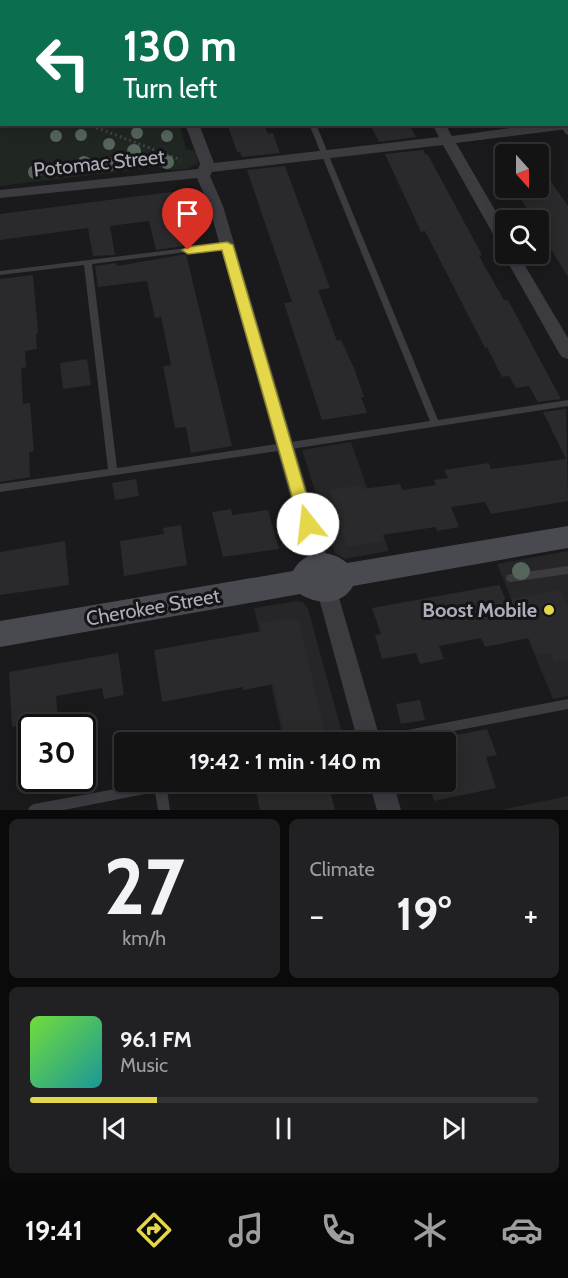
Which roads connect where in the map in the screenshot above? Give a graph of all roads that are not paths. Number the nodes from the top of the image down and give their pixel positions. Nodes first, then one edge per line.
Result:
1 (193, 126) edge
2 (313, 126) edge
3 (439, 126) edge
4 (566, 128) edge
5 (447, 140) junction
6 (325, 156) junction
7 (205, 170) junction
8 (0, 194) edge
9 (495, 224) edge
10 (227, 245) junction
11 (88, 262) junction
12 (517, 264) edge
13 (0, 273) edge
14 (568, 353) edge
15 (568, 403) edge
16 (435, 423) junction
17 (285, 447) junction
18 (113, 470) junction
19 (0, 488) edge
20 (568, 537) edge
21 (568, 570) edge
22 (323, 578) junction
23 (511, 578) dead end
24 (0, 634) edge
25 (568, 704) edge
26 (367, 732) edge
27 (422, 732) edge
28 (128, 792) edge
29 (161, 792) edge
30 (384, 792) edge
31 (34, 810) edge
32 (164, 810) edge
33 (389, 810) edge

1 - 7 street
2 - 6 lane
3 - 5 street
4 - 5 street, Potomac Street
5 - 6 street, Potomac Street
5 - 9 street
6 - 7 street, Potomac Street
6 - 16 lane
7 - 8 street, Potomac Street
7 - 10 street
10 - 11 lane
10 - 17 street
11 - 13 lane
11 - 18 lane
12 - 14 street
15 - 16 lane
16 - 17 lane
17 - 18 lane
17 - 22 street
18 - 19 lane
20 - 22 street, Cherokee Street
21 - 23 lane
22 - 24 street, Cherokee Street
22 - 26 street
25 - 27 lane
28 - 31 lane
29 - 32 lane
30 - 33 street

